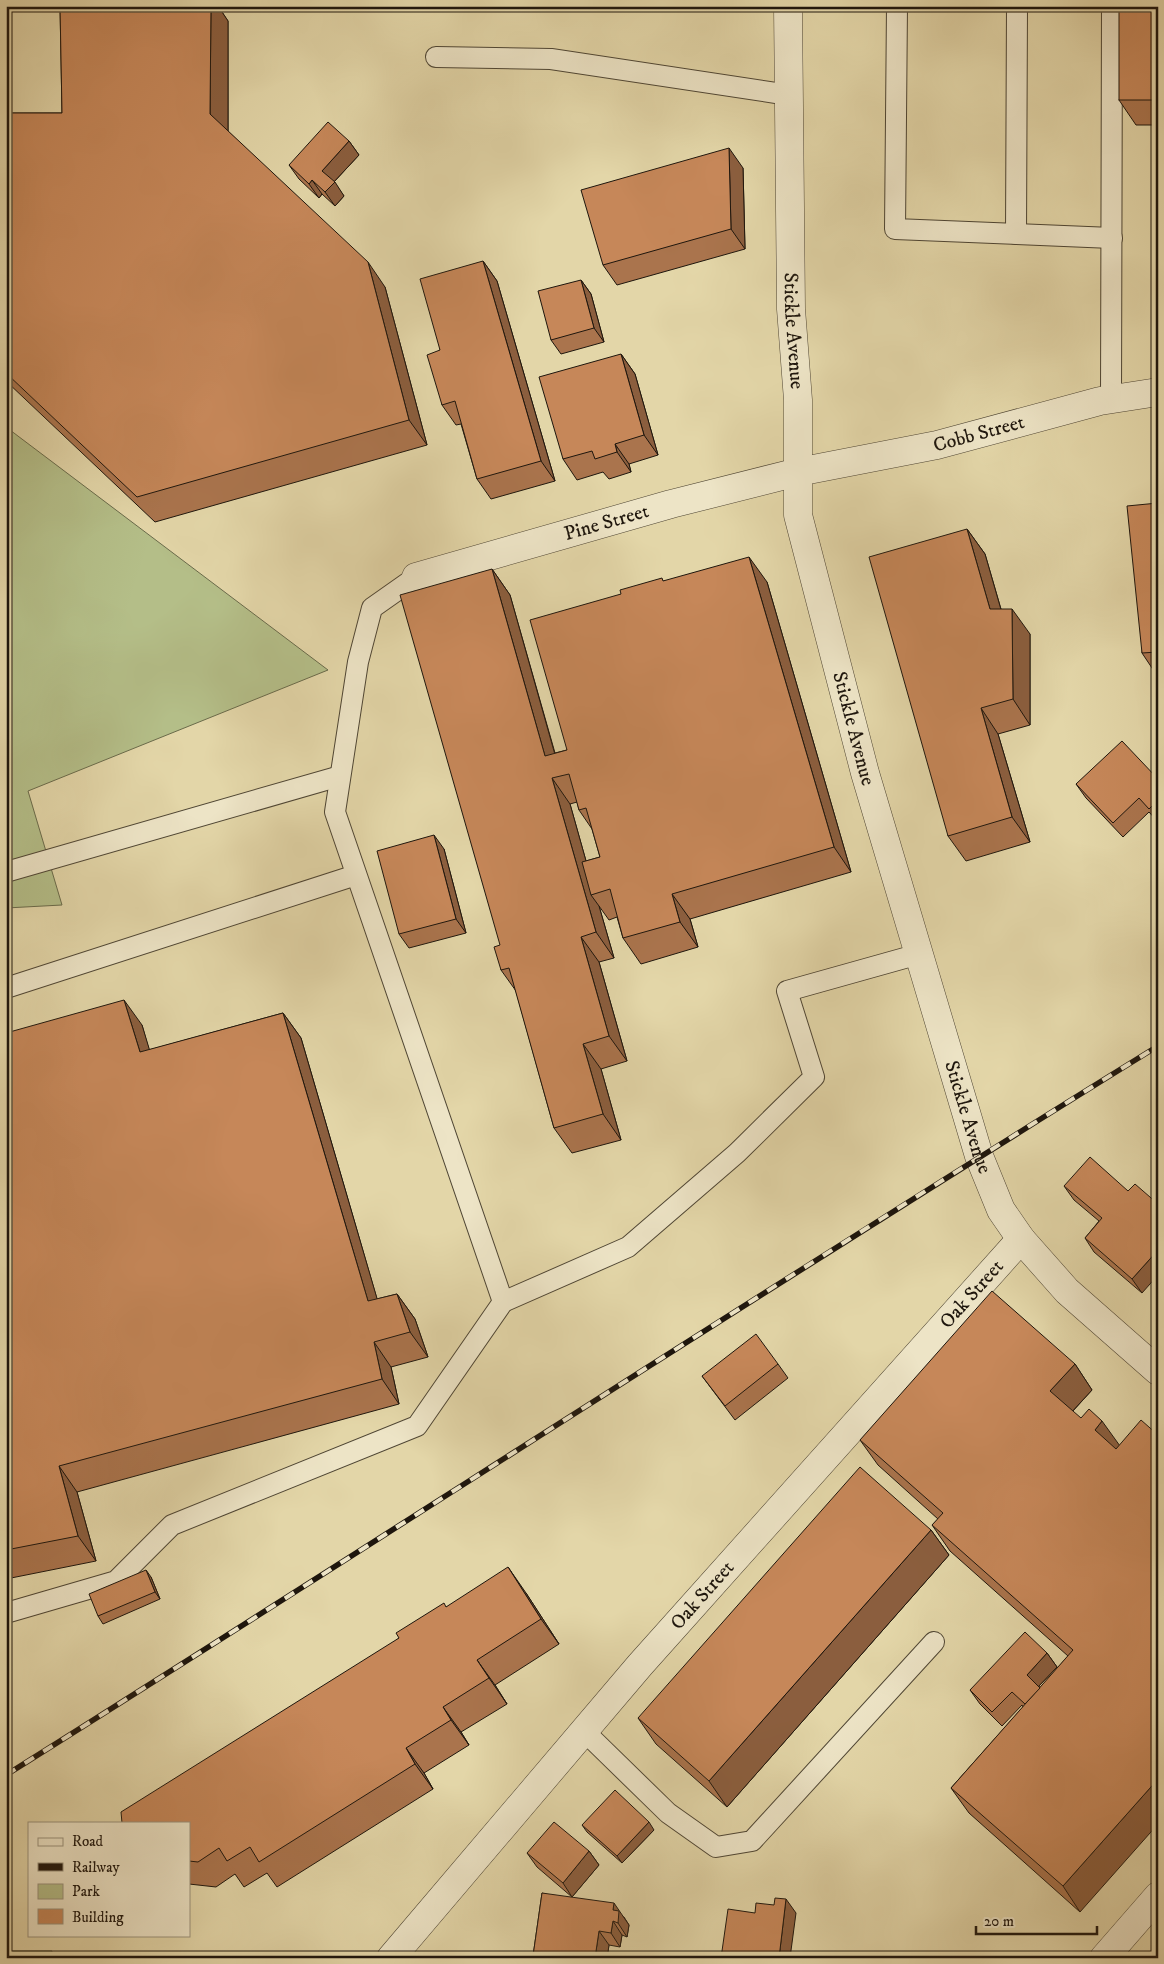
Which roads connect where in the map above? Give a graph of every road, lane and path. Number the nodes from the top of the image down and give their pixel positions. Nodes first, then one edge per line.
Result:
1 (788, 6) edge
2 (897, 6) edge
3 (1017, 6) edge
4 (1112, 6) edge
5 (436, 57) dead end
6 (789, 95) junction
7 (1016, 234) junction
8 (1112, 238) junction
9 (1158, 392) edge
10 (1111, 400) junction
11 (798, 472) junction
12 (416, 577) joint
13 (340, 776) junction
14 (6, 872) edge
15 (356, 875) junction
16 (919, 954) junction
17 (6, 988) edge
18 (1021, 1239) junction
19 (503, 1302) junction
20 (1158, 1371) edge
21 (6, 1613) edge
22 (934, 1642) dead end
23 (584, 1731) junction
24 (1158, 1896) edge
25 (391, 1958) edge
26 (1104, 1958) edge

1 - 6 street, Stickle Avenue
2 - 7 lane
3 - 7 lane
4 - 8 lane
5 - 6 lane
6 - 11 street, Stickle Avenue
7 - 8 lane
8 - 10 lane
9 - 10 street, Cobb Street
10 - 11 street, Cobb Street
11 - 12 street, Pine Street
11 - 16 street, Stickle Avenue
12 - 13 lane
13 - 14 lane
13 - 15 lane
15 - 17 lane
15 - 19 lane
16 - 18 street, Stickle Avenue
16 - 19 lane
18 - 20 street, Stickle Avenue
18 - 23 street, Oak Street
19 - 21 lane
22 - 23 lane
23 - 25 street, Oak Street
24 - 26 street

